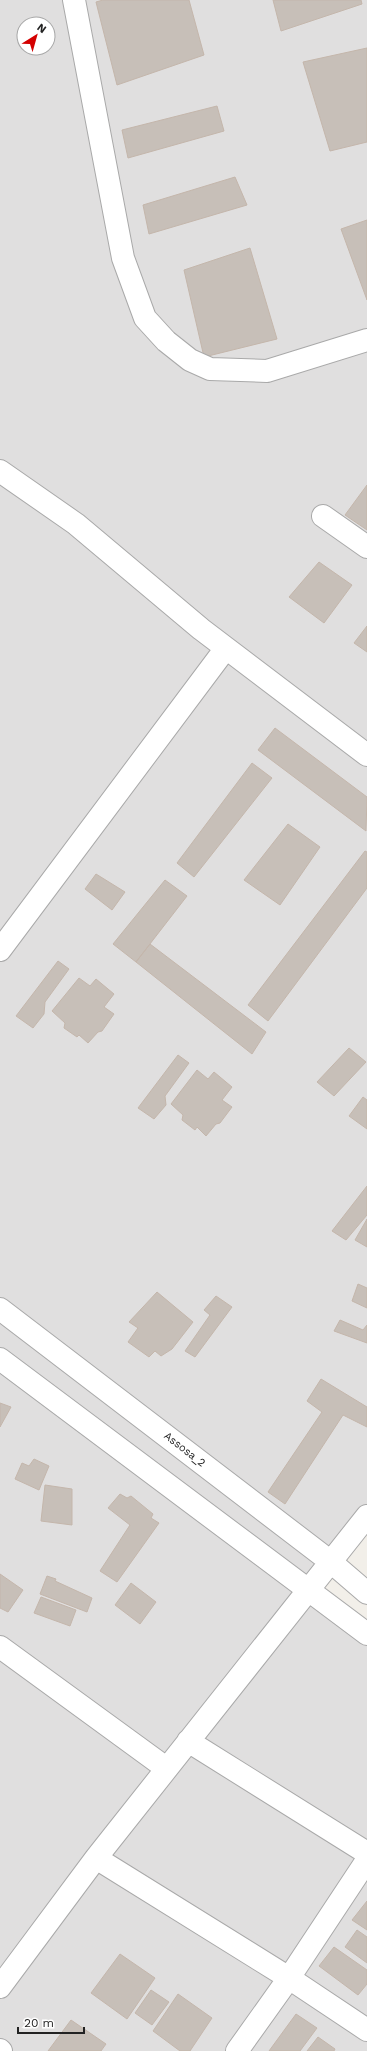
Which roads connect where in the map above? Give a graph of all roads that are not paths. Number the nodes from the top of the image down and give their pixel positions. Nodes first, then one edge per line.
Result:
1 (74, 0) edge
2 (367, 340) edge
3 (0, 471) edge
4 (324, 516) dead end
5 (367, 547) edge
6 (226, 648) junction
7 (367, 755) edge
8 (0, 950) edge
9 (0, 1309) edge
10 (0, 1359) edge
11 (367, 1516) edge
12 (331, 1562) junction
13 (309, 1591) junction
14 (367, 1593) edge
15 (367, 1634) edge
16 (0, 1647) edge
17 (188, 1741) junction
18 (166, 1768) junction
19 (367, 1853) edge
20 (96, 1858) junction
21 (367, 1860) edge
22 (289, 1978) junction
23 (0, 1987) edge
24 (367, 2030) edge
25 (237, 2051) edge

1 - 2 street
3 - 6 street
4 - 5 street
6 - 7 street
6 - 8 street
9 - 12 street, Assosa_2
10 - 13 street
11 - 12 street
12 - 13 street
12 - 14 street, Assosa_2
13 - 15 street
13 - 17 street
16 - 18 street
17 - 18 street
17 - 19 street
18 - 20 street
20 - 22 street
20 - 23 street
21 - 22 street
22 - 24 street
22 - 25 street

